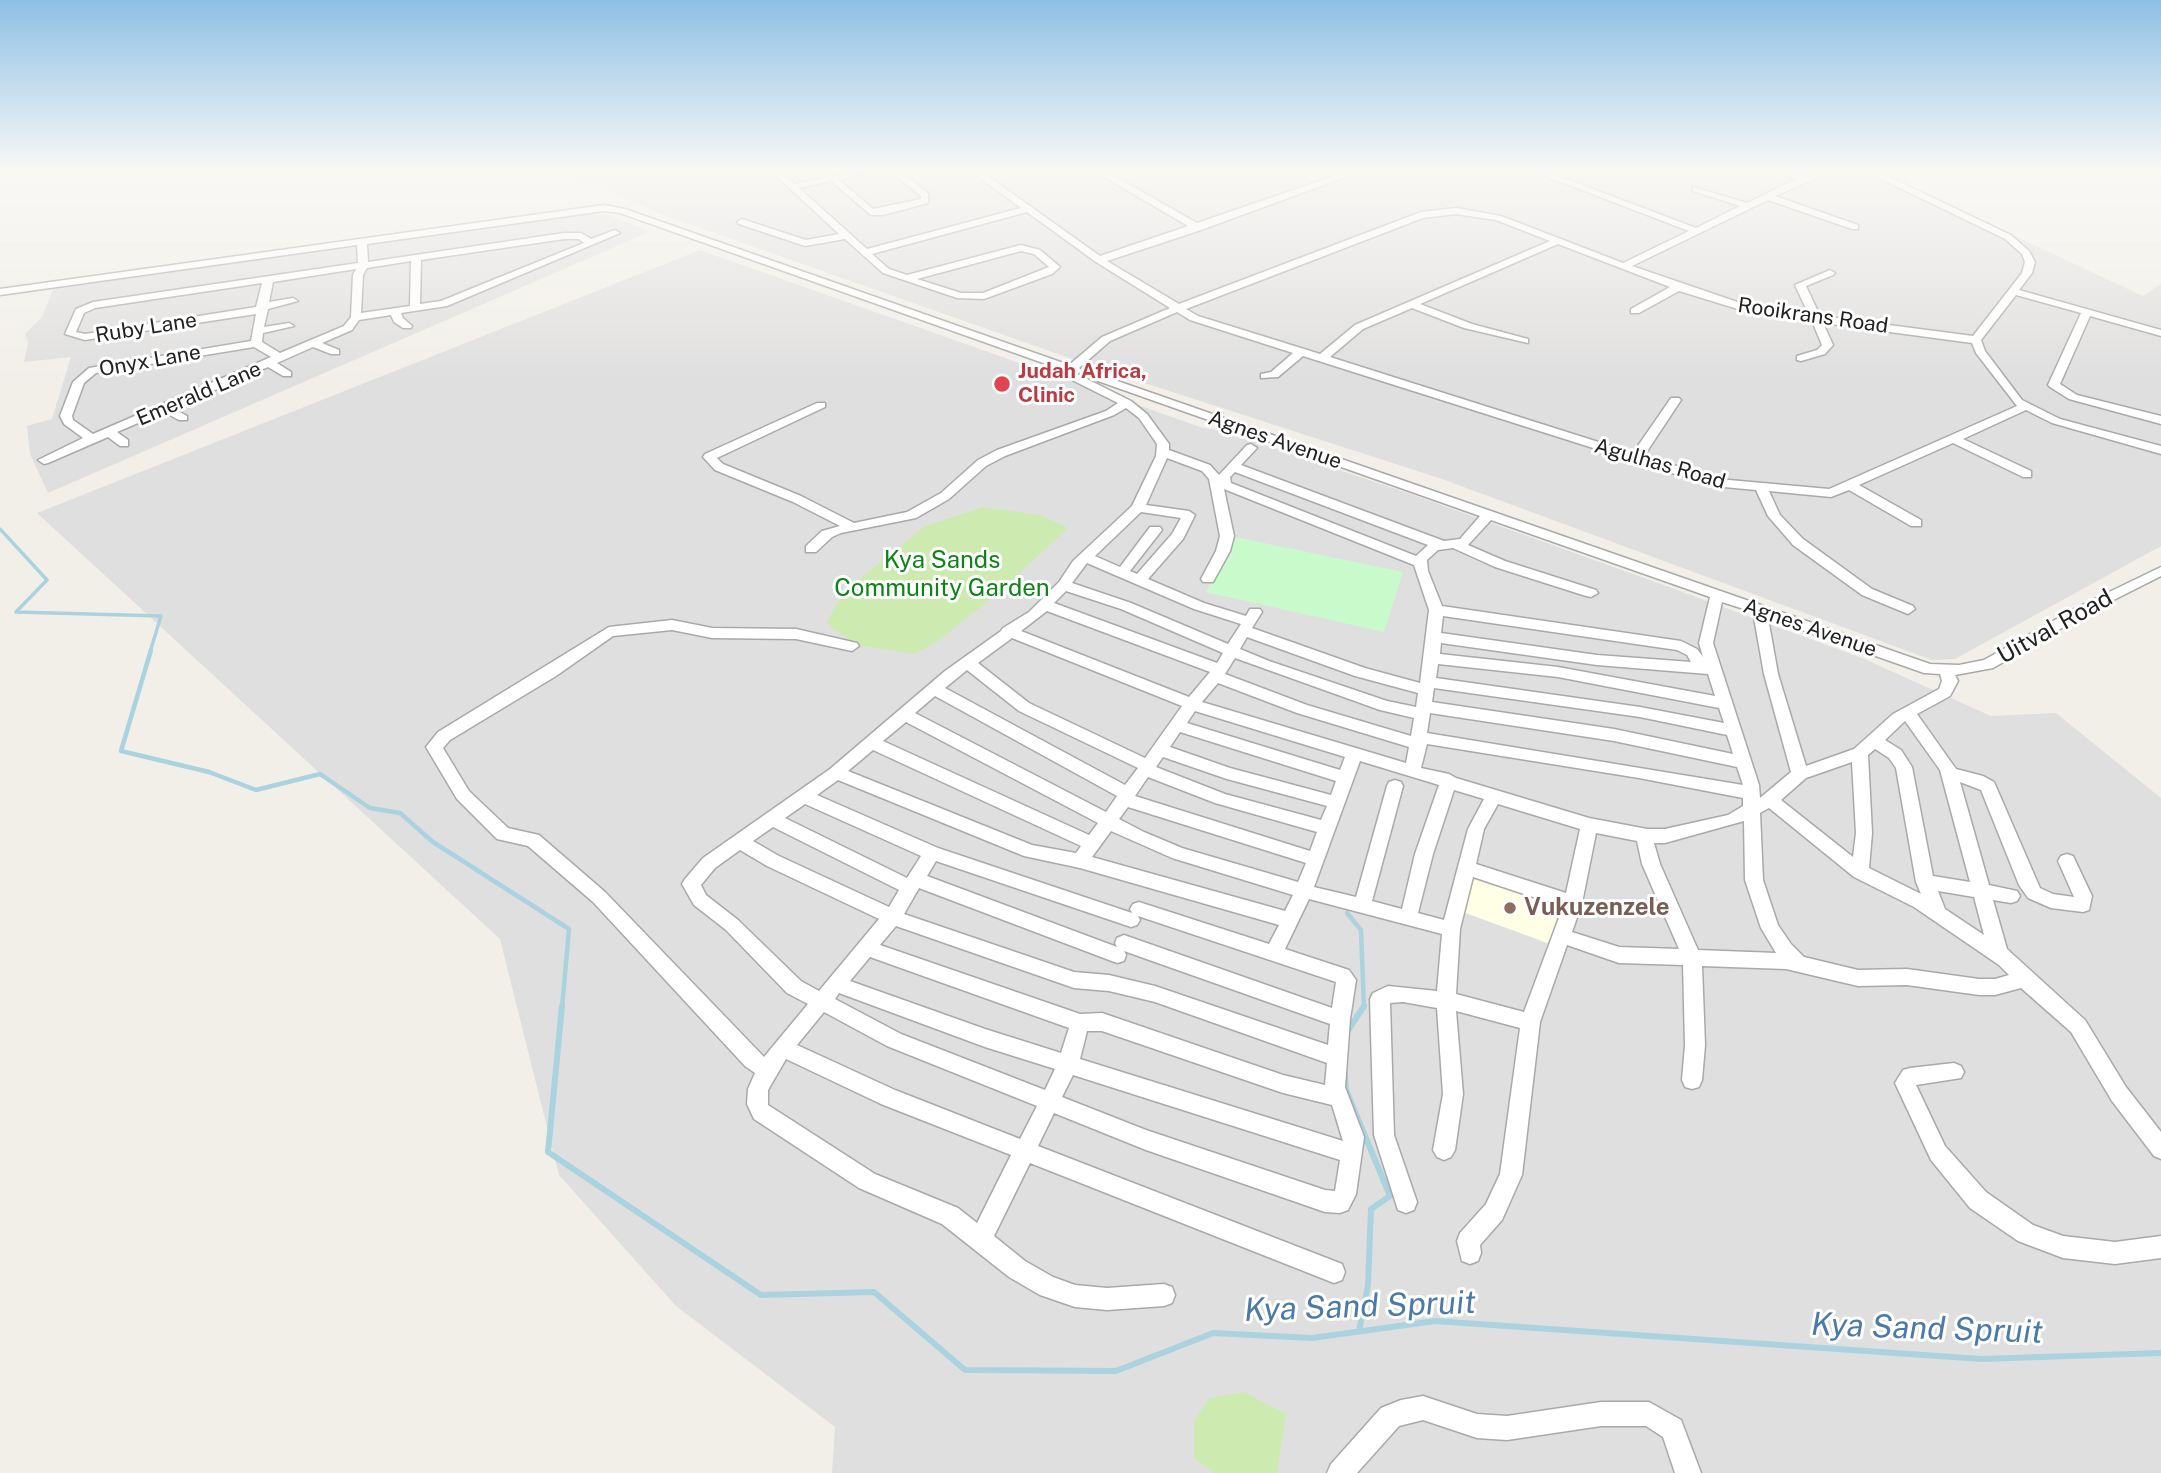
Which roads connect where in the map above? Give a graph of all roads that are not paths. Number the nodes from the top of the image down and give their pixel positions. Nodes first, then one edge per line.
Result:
1 (362, 240) edge
2 (358, 241) edge
3 (533, 241) edge
4 (587, 241) edge
5 (596, 241) edge
6 (707, 241) edge
7 (798, 241) edge
8 (819, 241) edge
9 (852, 241) edge
10 (911, 241) edge
11 (1073, 241) edge
12 (1159, 241) edge
13 (1355, 241) edge
14 (1555, 241) edge
15 (1677, 241) edge
16 (2013, 241) edge
17 (1558, 242) junction
18 (345, 243) junction
19 (590, 243) junction
20 (865, 253) junction
21 (416, 259) junction
22 (1099, 260) junction
23 (307, 262) dead end
24 (1624, 266) junction
25 (257, 268) dead end
26 (345, 268) junction
27 (360, 271) junction
28 (1830, 273) dead end
29 (306, 274) junction
30 (206, 276) dead end
31 (909, 278) junction
32 (268, 281) junction
33 (254, 282) junction
34 (152, 284) dead end
35 (1678, 287) junction
36 (204, 289) junction
37 (2013, 291) junction
38 (0, 292) edge
39 (100, 293) dead end
40 (149, 298) junction
41 (293, 301) dead end
42 (93, 305) junction
43 (1413, 305) junction
44 (261, 308) junction
45 (415, 309) junction
46 (1175, 309) junction
47 (1634, 311) dead end
48 (395, 312) junction
49 (2086, 313) junction
50 (1818, 319) junction
51 (354, 321) junction
52 (289, 326) dead end
53 (407, 326) dead end
54 (2161, 333) edge
55 (257, 337) junction
56 (1976, 340) junction
57 (1524, 341) dead end
58 (315, 344) junction
59 (335, 352) dead end
60 (1301, 352) junction
61 (1322, 358) junction
62 (1801, 358) dead end
63 (153, 359) junction
64 (275, 361) junction
65 (1070, 368) junction
66 (149, 374) dead end
67 (287, 374) dead end
68 (1265, 376) dead end
69 (218, 385) junction
70 (236, 395) dead end
71 (1675, 400) dead end
72 (1127, 403) junction
73 (821, 405) dead end
74 (2024, 407) junction
75 (165, 408) junction
76 (183, 418) dead end
77 (2161, 420) edge
78 (109, 432) junction
79 (92, 439) junction
80 (1954, 439) junction
81 (124, 443) dead end
82 (1251, 448) dead end
83 (2161, 450) edge
84 (1163, 452) junction
85 (1636, 458) junction
86 (66, 467) dead end
87 (1234, 467) junction
88 (2027, 474) dead end
89 (1851, 486) junction
90 (1762, 489) junction
91 (1138, 508) junction
92 (1488, 514) junction
93 (1916, 523) dead end
94 (852, 527) junction
95 (1155, 530) dead end
96 (1441, 545) junction
97 (1457, 545) junction
98 (811, 549) dead end
99 (1086, 557) junction
100 (1419, 562) junction
101 (2161, 571) edge
102 (1122, 573) junction
103 (1208, 579) dead end
104 (1139, 581) junction
105 (1064, 585) junction
106 (1591, 593) dead end
107 (1717, 595) junction
108 (1045, 605) junction
109 (1908, 609) dead end
110 (1436, 610) junction
111 (1760, 610) junction
112 (1250, 622) junction
113 (1008, 631) junction
114 (1434, 637) junction
115 (852, 646) dead end
116 (1232, 650) junction
117 (1432, 658) junction
118 (967, 662) junction
119 (1707, 669) junction
120 (1946, 671) junction
121 (1218, 673) junction
122 (935, 689) junction
123 (1424, 698) junction
124 (1192, 704) junction
125 (1727, 704) junction
126 (1908, 713) junction
127 (906, 715) junction
128 (1178, 726) junction
129 (1735, 730) junction
130 (1419, 740) junction
131 (1875, 741) junction
132 (873, 743) junction
133 (1158, 749) junction
134 (1354, 752) junction
135 (1860, 753) junction
136 (1742, 762) junction
137 (1147, 768) junction
138 (1413, 769) junction
139 (836, 773) junction
140 (1800, 774) junction
141 (1950, 774) junction
142 (1345, 777) junction
143 (1449, 780) junction
144 (1395, 786) dead end
145 (1751, 793) junction
146 (803, 796) junction
147 (1126, 796) junction
148 (1494, 796) junction
149 (1770, 800) junction
150 (1335, 802) junction
151 (1750, 812) junction
152 (774, 819) junction
153 (1108, 819) junction
154 (1589, 825) junction
155 (1325, 828) junction
156 (1647, 836) junction
157 (741, 842) junction
158 (1090, 843) junction
159 (932, 853) junction
160 (1314, 859) junction
161 (1080, 861) junction
162 (2067, 861) dead end
163 (1466, 868) junction
164 (1860, 872) junction
165 (1925, 882) junction
166 (912, 883) junction
167 (1158, 883) junction
168 (1304, 891) junction
169 (1981, 892) junction
170 (2011, 896) dead end
171 (1573, 903) junction
172 (1362, 906) junction
173 (1938, 914) junction
174 (1135, 915) junction
175 (892, 917) junction
176 (1408, 919) junction
177 (1289, 920) junction
178 (1451, 929) junction
179 (1562, 936) junction
180 (866, 948) junction
181 (1120, 949) junction
182 (1998, 953) junction
183 (1273, 955) junction
184 (1692, 957) junction
185 (1797, 962) junction
186 (2024, 979) junction
187 (1109, 983) junction
188 (836, 984) junction
189 (1446, 1002) junction
190 (821, 1003) junction
191 (1340, 1019) junction
192 (1531, 1022) junction
193 (1080, 1023) junction
194 (783, 1048) junction
195 (1336, 1057) junction
196 (1068, 1065) junction
197 (767, 1070) junction
198 (1954, 1072) dead end
199 (1692, 1080) dead end
200 (1336, 1097) junction
201 (1049, 1104) junction
202 (2161, 1149) edge
203 (1444, 1150) dead end
204 (1025, 1151) junction
205 (1349, 1153) junction
206 (1406, 1202) dead end
207 (980, 1240) junction
208 (2161, 1247) edge
209 (1470, 1253) dead end
210 (1335, 1272) dead end
211 (1164, 1295) dead end
212 (1340, 1473) edge
213 (1688, 1473) edge

1 - 27 street
2 - 18 street
3 - 21 street
4 - 19 street
5 - 19 street, Emerald Lane
6 - 65 street, Agnes Avenue
7 - 8 street
9 - 20 street
10 - 20 street
11 - 22 street, Agulhas Road
12 - 22 street
13 - 46 street, Rooikrans Road
14 - 17 street, Rooikrans Road
15 - 24 street
16 - 37 street
17 - 24 street, Rooikrans Road
17 - 43 street
18 - 26 street
18 - 38 street
19 - 45 street, Emerald Lane
20 - 31 street
21 - 27 street
21 - 45 street
22 - 46 street, Agulhas Road
23 - 29 street
24 - 35 street, Rooikrans Road
25 - 33 street
26 - 27 street
26 - 29 street
27 - 51 street
28 - 50 street
29 - 32 street
30 - 36 street
31 - 31 street
32 - 33 street
32 - 44 street
33 - 36 street
34 - 40 street
35 - 47 street
35 - 50 street, Rooikrans Road
36 - 40 street
37 - 49 street
37 - 56 street
39 - 42 street
40 - 42 street
41 - 44 street
42 - 44 street, Ruby Lane
43 - 57 street
43 - 61 street
44 - 55 street
45 - 48 street, Emerald Lane
46 - 60 street, Agulhas Road
46 - 65 street, Rooikrans Road
48 - 51 street, Emerald Lane
48 - 53 street
49 - 54 street
49 - 77 street
50 - 56 street, Rooikrans Road
50 - 62 street
51 - 58 street, Emerald Lane
52 - 55 street, Onyx Lane
55 - 63 street, Onyx Lane
55 - 64 street
56 - 74 street
58 - 59 street
58 - 64 street, Emerald Lane
60 - 61 street, Agulhas Road
60 - 68 street
61 - 85 street, Agulhas Road
63 - 66 street
63 - 79 street, Onyx Lane
64 - 67 street
64 - 69 street, Emerald Lane
65 - 72 street
65 - 92 street, Agnes Avenue
69 - 70 street
69 - 75 street, Emerald Lane
71 - 85 street
72 - 84 street
72 - 94 street
73 - 94 street
74 - 80 street, Agulhas Road
74 - 83 street
75 - 76 street
75 - 78 street, Emerald Lane
78 - 79 street, Emerald Lane
78 - 81 street
79 - 86 street, Emerald Lane
80 - 88 street
80 - 89 street, Agulhas Road
82 - 87 street
84 - 91 street
84 - 103 street
85 - 90 street, Agulhas Road
87 - 96 street
87 - 100 street
89 - 90 street, Agulhas Road
89 - 93 street
90 - 109 street
91 - 99 street
91 - 104 street
92 - 97 street
92 - 107 street, Agnes Avenue
94 - 98 street
95 - 102 street
96 - 97 street
96 - 100 street
97 - 106 street
99 - 102 street
99 - 105 street
100 - 110 street
101 - 120 street, Uitval Road
102 - 104 street
104 - 112 street
105 - 108 street
105 - 116 street
107 - 111 street, Agnes Avenue
107 - 119 street
108 - 113 street
108 - 121 street
110 - 114 street
110 - 119 street
111 - 120 street, Agnes Avenue
111 - 140 street
112 - 116 street
112 - 123 street
113 - 118 street
113 - 124 street
114 - 117 street
114 - 119 street
115 - 197 street
116 - 121 street
116 - 123 street
117 - 123 street
117 - 125 street
118 - 122 street
118 - 137 street
119 - 125 street
120 - 126 street
121 - 124 street
121 - 130 street
122 - 127 street
122 - 147 street
123 - 129 street
123 - 130 street
123 - 136 street
124 - 128 street
124 - 134 street
125 - 129 street
126 - 131 street
126 - 141 street
127 - 132 street
127 - 153 street
128 - 133 street
128 - 142 street
129 - 136 street
130 - 138 street
130 - 145 street
131 - 135 street
131 - 165 street
132 - 139 street
132 - 158 street
133 - 137 street
133 - 150 street
134 - 138 street
134 - 142 street
135 - 140 street
135 - 164 street
136 - 145 street
137 - 147 street
137 - 155 street
138 - 143 street
139 - 146 street
139 - 161 street
140 - 149 street
141 - 162 street
141 - 169 street
142 - 150 street
143 - 148 street
143 - 176 street
144 - 172 street
145 - 151 street
146 - 152 street
146 - 159 street
147 - 153 street
147 - 160 street
148 - 154 street
148 - 163 street
149 - 151 street
149 - 164 street
150 - 155 street
151 - 156 street
151 - 185 street
152 - 157 street
152 - 166 street
153 - 158 street
153 - 168 street
154 - 156 street
154 - 171 street
155 - 160 street
156 - 184 street
157 - 175 street
157 - 190 street
158 - 161 street
159 - 166 street
159 - 174 street
160 - 168 street
161 - 167 street
163 - 171 street
163 - 178 street
164 - 173 street
165 - 169 street
165 - 173 street
166 - 175 street
166 - 181 street
167 - 174 street
167 - 177 street
168 - 172 street
168 - 177 street
169 - 170 street
169 - 182 street
171 - 179 street
172 - 176 street
173 - 182 street
174 - 181 street
174 - 183 street
175 - 180 street
175 - 187 street
176 - 178 street
177 - 183 street
178 - 189 street
179 - 184 street
179 - 192 street
180 - 188 street
180 - 193 street
181 - 187 street
181 - 191 street
182 - 186 street
183 - 191 street
184 - 185 street
184 - 199 street
185 - 186 street
186 - 202 street
187 - 195 street
188 - 190 street
188 - 196 street
189 - 192 street
189 - 203 street
189 - 206 street
190 - 194 street
190 - 201 street
191 - 195 street
192 - 209 street
193 - 196 street
193 - 200 street
194 - 197 street
194 - 204 street
195 - 200 street
196 - 201 street
196 - 205 street
197 - 207 street
198 - 208 street
200 - 205 street
201 - 204 street
201 - 205 street
204 - 207 street
204 - 210 street
207 - 211 street
212 - 213 street

